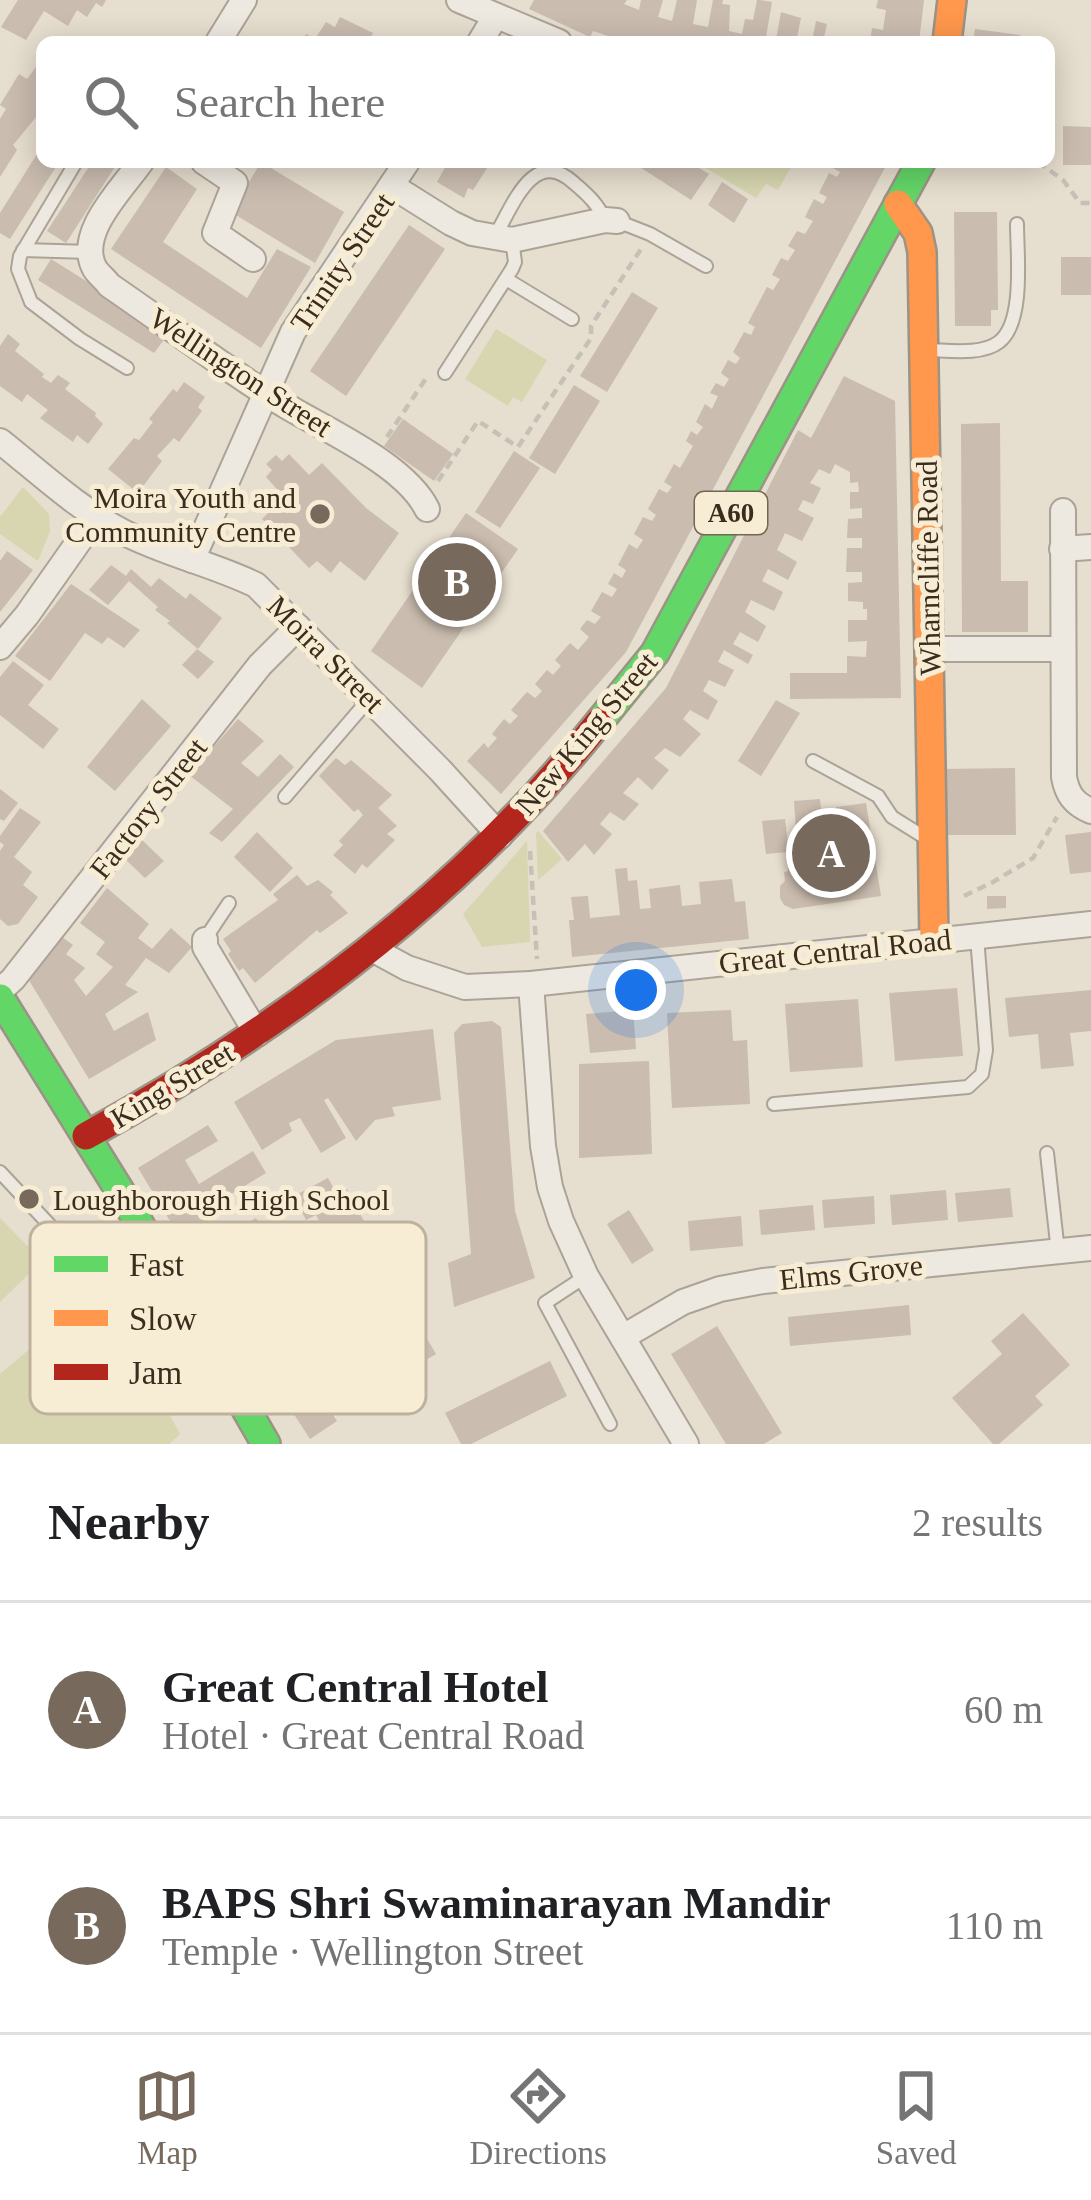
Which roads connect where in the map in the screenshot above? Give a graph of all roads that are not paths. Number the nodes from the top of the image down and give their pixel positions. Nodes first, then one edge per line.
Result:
1 (244, 0) edge
2 (460, 0) edge
3 (952, 0) edge
4 (495, 17) junction
5 (222, 36) edge
6 (484, 36) edge
7 (544, 36) edge
8 (948, 36) edge
9 (72, 168) edge
10 (137, 168) edge
11 (213, 168) edge
12 (403, 168) edge
13 (918, 168) edge
14 (392, 186) junction
15 (898, 204) junction
16 (611, 221) junction
17 (1018, 224) dead end
18 (503, 239) junction
19 (23, 250) junction
20 (91, 252) junction
21 (254, 259) dead end
22 (706, 266) dead end
23 (506, 279) junction
24 (572, 319) dead end
25 (924, 350) junction
26 (128, 368) dead end
27 (445, 373) road end
28 (266, 394) junction
29 (0, 441) edge
30 (425, 506) road end
31 (1063, 511) dead end
32 (96, 518) junction
33 (1091, 548) edge
34 (1062, 549) junction
35 (192, 560) junction
36 (298, 627) junction
37 (0, 647) edge
38 (1062, 649) junction
39 (929, 650) junction
40 (370, 698) junction
41 (813, 760) dead end
42 (285, 797) dead end
43 (1082, 804) edge
44 (500, 836) junction
45 (932, 842) junction
46 (229, 903) dead end
47 (934, 924) junction
48 (1091, 924) edge
49 (977, 937) junction
50 (205, 940) joint
51 (372, 949) junction
52 (535, 984) junction
53 (0, 994) edge
54 (257, 1034) junction
55 (774, 1104) dead end
56 (86, 1136) junction
57 (1047, 1153) dead end
58 (0, 1172) edge
59 (47, 1222) edge
60 (136, 1222) edge
61 (1091, 1249) edge
62 (1058, 1252) junction
63 (586, 1276) junction
64 (623, 1337) junction
65 (248, 1414) edge
66 (610, 1424) dead end
67 (266, 1444) edge
68 (686, 1444) edge

1 - 5 street
2 - 4 street
3 - 8 main road
4 - 6 street
4 - 7 street
9 - 19 lane
10 - 20 street
11 - 21 street
12 - 14 street, Trinity Street
13 - 15 main road, New King Street / A60
14 - 18 street
14 - 28 street, Trinity Street
15 - 25 main road, Wharncliffe Road
15 - 44 main road, New King Street / A60
16 - 18 street
16 - 18 lane
16 - 22 lane
17 - 25 lane
18 - 23 lane
19 - 20 lane
19 - 26 lane
20 - 28 street, Wellington Street
23 - 24 lane
23 - 27 lane
25 - 39 main road, Wharncliffe Road
28 - 30 street, Wellington Street
28 - 35 street, Trinity Street
29 - 32 street, Moira Street
31 - 34 street
32 - 35 street, Moira Street
32 - 37 street
33 - 34 street
34 - 38 street
35 - 36 street, Moira Street
36 - 40 street, Moira Street
36 - 53 street, Factory Street
38 - 39 street
38 - 43 street
39 - 45 main road, Wharncliffe Road
40 - 42 lane
40 - 44 street, Moira Street
41 - 45 lane
44 - 51 main road, New King Street / A60
45 - 47 main road, Wharncliffe Road
46 - 50 lane
47 - 49 street, Great Central Road
47 - 52 street, Great Central Road
48 - 49 street, Great Central Road
49 - 55 lane
50 - 54 street
51 - 52 street, Great Central Road
51 - 54 main road, New King Street / A60
52 - 63 street
53 - 56 main road
54 - 56 main road, King Street / A60
56 - 60 main road
57 - 62 lane
58 - 59 lane
61 - 62 street, Elms Grove
62 - 64 street, Elms Grove
63 - 64 street
63 - 66 lane
64 - 68 street
65 - 67 main road

